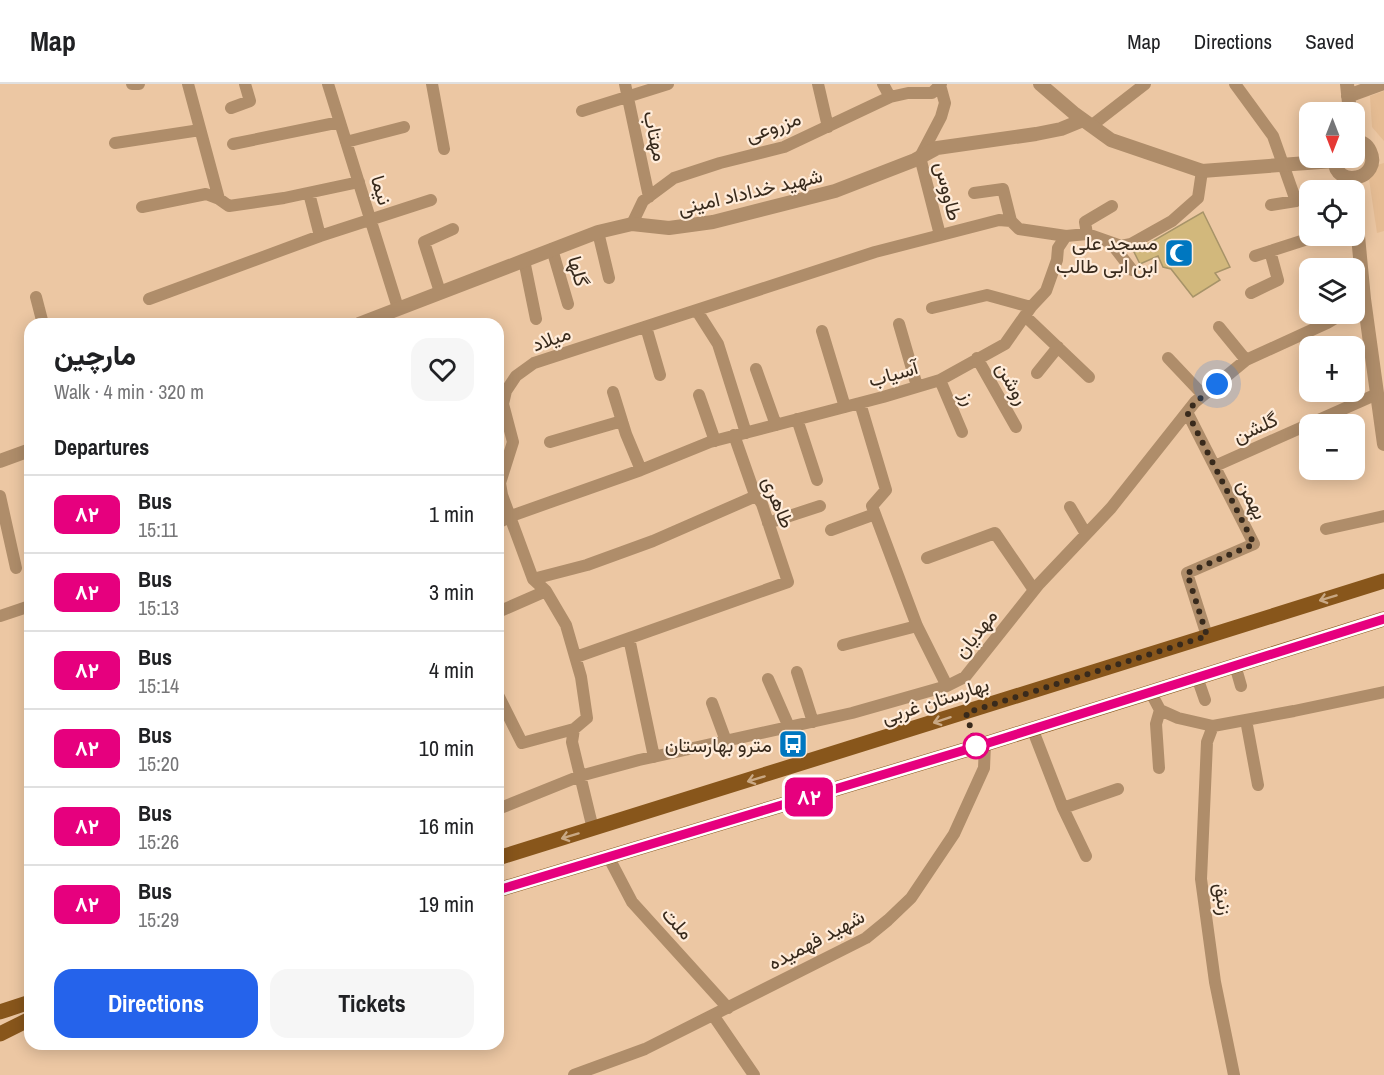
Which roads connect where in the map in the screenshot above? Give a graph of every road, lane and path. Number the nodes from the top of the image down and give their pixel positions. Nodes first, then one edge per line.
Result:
1 (132, 84) edge
2 (139, 84) edge
3 (188, 84) edge
4 (245, 84) edge
5 (328, 84) edge
6 (432, 84) edge
7 (668, 84) edge
8 (818, 84) edge
9 (883, 84) edge
10 (940, 84) edge
11 (1040, 84) edge
12 (1145, 84) edge
13 (1235, 84) edge
14 (1381, 84) edge
15 (626, 90) edge
16 (1348, 90) edge
17 (890, 98) junction
18 (231, 108) dead end
19 (582, 111) dead end
20 (340, 122) junction
21 (1087, 123) junction
22 (404, 127) dead end
23 (828, 127) junction
24 (200, 130) junction
25 (346, 142) junction
26 (116, 143) dead end
27 (233, 144) dead end
28 (1365, 144) edge
29 (444, 149) dead end
30 (920, 157) junction
31 (1378, 159) edge
32 (1299, 163) edge
33 (1282, 165) junction
34 (1337, 168) edge
35 (1202, 171) junction
36 (1347, 180) edge
37 (1358, 180) edge
38 (359, 182) junction
39 (309, 193) junction
40 (974, 193) dead end
41 (649, 197) junction
42 (219, 199) junction
43 (431, 200) dead end
44 (1271, 205) dead end
45 (1112, 206) dead end
46 (142, 207) dead end
47 (370, 218) junction
48 (1011, 221) junction
49 (632, 224) junction
50 (453, 229) dead end
51 (598, 232) junction
52 (1087, 234) junction
53 (940, 235) junction
54 (320, 236) junction
55 (1066, 236) junction
56 (1299, 242) edge
57 (1111, 243) junction
58 (552, 249) junction
59 (1270, 251) junction
60 (1255, 256) dead end
61 (524, 260) junction
62 (1132, 270) dead end
63 (609, 278) dead end
64 (440, 292) junction
65 (1251, 293) dead end
66 (36, 297) dead end
67 (149, 299) dead end
68 (568, 304) dead end
69 (398, 308) junction
70 (932, 309) dead end
71 (697, 311) junction
72 (1028, 311) junction
73 (41, 318) edge
74 (388, 318) edge
75 (536, 319) dead end
76 (899, 324) dead end
77 (1325, 324) edge
78 (1363, 324) edge
79 (646, 327) junction
80 (1219, 327) dead end
81 (822, 331) dead end
82 (1058, 347) junction
83 (977, 358) junction
84 (1168, 358) dead end
85 (1246, 360) junction
86 (756, 369) dead end
87 (1037, 373) dead end
88 (660, 375) dead end
89 (1089, 377) dead end
90 (940, 380) junction
91 (917, 386) junction
92 (613, 393) dead end
93 (1377, 394) junction
94 (699, 396) dead end
95 (1203, 396) junction
96 (504, 397) edge
97 (861, 403) junction
98 (845, 407) junction
99 (1187, 412) junction
100 (504, 414) edge
101 (797, 419) junction
102 (622, 421) junction
103 (776, 425) junction
104 (1016, 427) dead end
105 (1383, 429) edge
106 (962, 432) dead end
107 (740, 434) junction
108 (715, 441) junction
109 (550, 442) dead end
110 (1384, 444) edge
111 (24, 452) edge
112 (0, 461) edge
113 (1215, 466) junction
114 (504, 470) edge
115 (641, 470) junction
116 (817, 480) dead end
117 (504, 495) edge
118 (0, 496) edge
119 (756, 496) junction
120 (820, 506) dead end
121 (1070, 507) dead end
122 (875, 514) junction
123 (511, 516) junction
124 (1384, 516) edge
125 (504, 520) edge
126 (768, 523) junction
127 (1326, 529) dead end
128 (831, 530) dead end
129 (1086, 534) junction
130 (927, 558) dead end
131 (1384, 567) edge
132 (16, 568) dead end
133 (533, 579) junction
134 (1378, 583) edge
135 (1034, 590) junction
136 (546, 591) junction
137 (24, 608) edge
138 (504, 609) edge
139 (0, 616) edge
140 (1379, 623) edge
141 (917, 626) junction
142 (1207, 636) junction
143 (628, 639) junction
144 (843, 645) dead end
145 (576, 657) junction
146 (1235, 665) junction
147 (797, 672) dead end
148 (1197, 677) junction
149 (768, 679) dead end
150 (947, 686) junction
151 (1241, 686) dead end
152 (1150, 691) junction
153 (1384, 692) edge
154 (1204, 700) dead end
155 (712, 703) dead end
156 (504, 706) edge
157 (1160, 710) junction
158 (1246, 720) junction
159 (813, 722) junction
160 (1212, 726) junction
161 (789, 728) junction
162 (1032, 728) junction
163 (574, 729) junction
164 (726, 741) junction
165 (985, 744) junction
166 (654, 757) junction
167 (1159, 768) dead end
168 (580, 776) junction
169 (1258, 785) dead end
170 (1118, 789) dead end
171 (504, 807) edge
172 (1063, 808) junction
173 (593, 829) junction
174 (504, 856) edge
175 (1086, 856) dead end
176 (609, 858) junction
177 (504, 888) edge
178 (24, 1004) edge
179 (728, 1008) junction
180 (0, 1012) edge
181 (713, 1015) junction
182 (24, 1022) edge
183 (24, 1031) edge
184 (0, 1036) edge
185 (574, 1075) edge
186 (754, 1075) edge
187 (1234, 1075) edge

1 - 2 street
3 - 24 street
4 - 18 street
5 - 20 street, نیما
6 - 29 street
7 - 15 street
8 - 23 street
9 - 17 street
10 - 17 street, مزروعی
10 - 30 street
11 - 21 street
12 - 21 street
13 - 33 street
14 - 16 street
15 - 19 street
15 - 41 street, مهتاب
17 - 23 street, مزروعی
20 - 25 street, نیما
20 - 27 street
21 - 30 street, شهید خداداد امینی
21 - 35 street
22 - 25 street
23 - 41 street, مزروعی
24 - 26 street
24 - 42 street
25 - 38 street, نیما
28 - 31 street
30 - 49 street, شهید خداداد امینی
30 - 53 street, طاووس
31 - 37 street
32 - 33 street
33 - 35 street
33 - 44 street
34 - 36 street
35 - 57 street
38 - 39 street
38 - 47 street, نیما
39 - 42 street
39 - 54 street
40 - 48 street
41 - 49 street, مزروعی
42 - 46 street
43 - 47 street
45 - 52 street
47 - 54 street
47 - 69 street, نیما
48 - 53 street, میلاد
48 - 55 street, میلاد
49 - 51 street, شهید خداداد امینی
50 - 64 street
51 - 58 street, شهید خداداد امینی
51 - 63 street
52 - 55 street
52 - 57 street
53 - 71 street, میلاد
54 - 67 street
55 - 72 street, آسیاب
56 - 59 street
57 - 62 street
58 - 61 street, شهید خداداد امینی
58 - 68 street, گلها
59 - 60 street
59 - 65 street
61 - 64 street, شهید خداداد امینی
61 - 75 street
64 - 69 street, شهید خداداد امینی
66 - 73 street
69 - 74 street, شهید خداداد امینی
70 - 72 street
71 - 79 street, میلاد
71 - 107 street, طاهری
72 - 82 street
72 - 83 street, آسیاب
76 - 91 street
77 - 85 street, مهدیان
78 - 93 street
79 - 88 street
79 - 96 street, میلاد
80 - 85 street
81 - 98 street
82 - 87 street
82 - 89 street
83 - 90 street, آسیاب
83 - 104 street, روشن
84 - 95 street
85 - 95 street, مهدیان
86 - 103 street
90 - 91 street, آسیاب
90 - 106 street, رز
91 - 97 street, آسیاب
92 - 102 street
93 - 105 street
93 - 113 street, گلشن
94 - 108 street
95 - 99 street, مهدیان
97 - 98 street, آسیاب
97 - 122 street
98 - 101 street, آسیاب
99 - 113 street, بهمن
99 - 129 street, مهدیان
100 - 114 street, میلاد
101 - 103 street, آسیاب
101 - 116 street
102 - 109 street
102 - 115 street
103 - 107 street, آسیاب
105 - 110 street
107 - 108 street, آسیاب
107 - 119 street, طاهری
108 - 115 street, آسیاب
111 - 112 street
113 - 142 street, بهمن
115 - 123 street, آسیاب
117 - 123 street, میلاد
118 - 132 street
119 - 126 street, طاهری
119 - 133 street
120 - 126 street
121 - 129 street
122 - 128 street
122 - 141 street
123 - 125 street, آسیاب
123 - 133 street, میلاد
124 - 127 street
126 - 143 street, طاهری
129 - 135 street, مهدیان
130 - 135 street
131 - 134 main road
133 - 136 street, میلاد
134 -> 142 main road, بهارستان غربی
135 - 150 street, مهدیان
136 - 138 street
136 - 145 street, میلاد
137 - 139 street
140 - 146 main road
141 - 144 street
141 - 150 street
142 -> 173 main road, بهارستان غربی
143 - 145 street
143 - 166 street
145 - 163 street, میلاد
146 - 148 main road
146 - 151 street
147 - 159 street
148 - 152 main road
148 - 154 street
149 - 161 street
150 - 159 street, مهدیان
152 - 157 street
152 - 162 main road
153 - 158 street
155 - 164 street
156 - 163 street
157 - 160 street
157 - 167 street
158 - 160 street
158 - 169 street
159 - 161 street, مهدیان
160 - 187 street, زنبق
161 - 164 street, مهدیان
162 - 165 main road
162 - 172 street
163 - 168 street, میلاد
164 - 166 street, مهدیان
165 - 176 main road
165 - 179 street, شهید فهمیده
166 - 168 street, مهدیان
168 - 171 street, مهدیان
168 - 173 street, میلاد
170 - 172 street
172 - 175 street
173 -> 174 main road, بهارستان غربی
176 - 177 main road
176 - 179 street, ملت
178 - 180 main road
179 - 181 street, شهید فهمیده
181 - 185 street, شهید فهمیده
181 - 186 street
182 - 184 main road
183 - 184 main road

